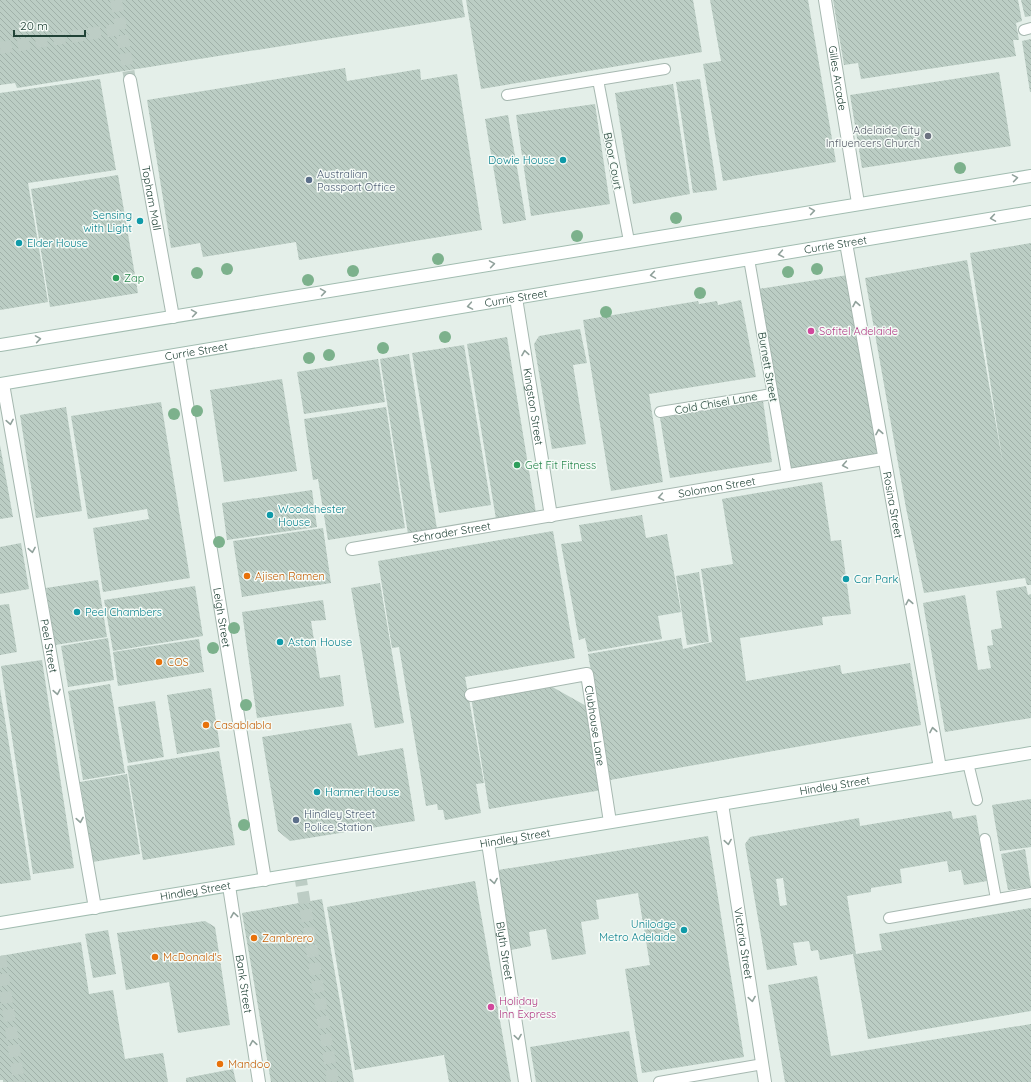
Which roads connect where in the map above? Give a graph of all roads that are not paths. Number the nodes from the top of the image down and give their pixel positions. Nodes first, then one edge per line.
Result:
1 (825, 0) edge
2 (664, 69) dead end
3 (130, 80) tunnel mouth
4 (598, 80) junction
5 (507, 95) dead end
6 (1031, 176) edge
7 (858, 203) junction
8 (1031, 212) edge
9 (629, 242) junction
10 (846, 243) junction
11 (749, 259) junction
12 (516, 298) junction
13 (172, 317) junction
14 (0, 346) edge
15 (179, 354) junction
16 (2, 384) edge
17 (772, 394) junction
18 (660, 412) dead end
19 (883, 459) junction
20 (786, 475) junction
21 (551, 516) junction
22 (352, 549) dead end
23 (472, 695) dead end
24 (1031, 753) edge
25 (968, 763) junction
26 (940, 768) junction
27 (977, 800) dead end
28 (722, 804) junction
29 (610, 822) junction
30 (984, 839) dead end
31 (488, 843) junction
32 (265, 880) junction
33 (229, 886) junction
34 (1031, 893) edge
35 (996, 899) junction
36 (95, 908) junction
37 (889, 918) dead end
38 (0, 923) edge
39 (763, 1064) junction
40 (259, 1082) edge
41 (525, 1082) edge
42 (659, 1082) edge
43 (765, 1082) edge

1 - 7 street, Gilles Arcade
2 - 4 lane
3 - 13 street, Topham Mall
4 - 5 lane
4 - 9 lane, Bloor Court
7 -> 6 street
9 -> 7 street
8 -> 10 street, Currie Street
13 -> 9 street
10 -> 11 street, Currie Street
19 -> 10 street, Rosina Street
11 -> 12 street, Currie Street
11 - 17 lane, Burnett Street
12 -> 15 street, Currie Street
21 -> 12 street, Kingston Street
14 -> 13 street
15 - 16 street, Currie Street
15 - 32 street, Leigh Street
16 -> 36 street, Peel Street
17 - 18 lane, Cold Chisel Lane
17 - 20 lane, Burnett Street
19 -> 20 street, Solomon Street
26 -> 19 street, Rosina Street
20 -> 21 street, Solomon Street
21 - 22 street, Schrader Street
23 - 29 street, Clubhouse Lane
24 - 25 street, Hindley Street
25 - 26 street, Hindley Street
25 - 27 lane
26 - 28 street, Hindley Street
28 - 29 street, Hindley Street
28 -> 39 street, Victoria Street
29 - 31 street, Hindley Street
30 - 35 lane
31 - 32 street, Hindley Street
31 -> 41 street, Blyth Street
32 - 33 street, Hindley Street
33 - 36 street, Hindley Street
40 -> 33 street, Bank Street
34 - 35 lane
35 - 37 lane
36 - 38 street, Hindley Street
39 - 42 lane
39 - 43 street, Victoria Street

